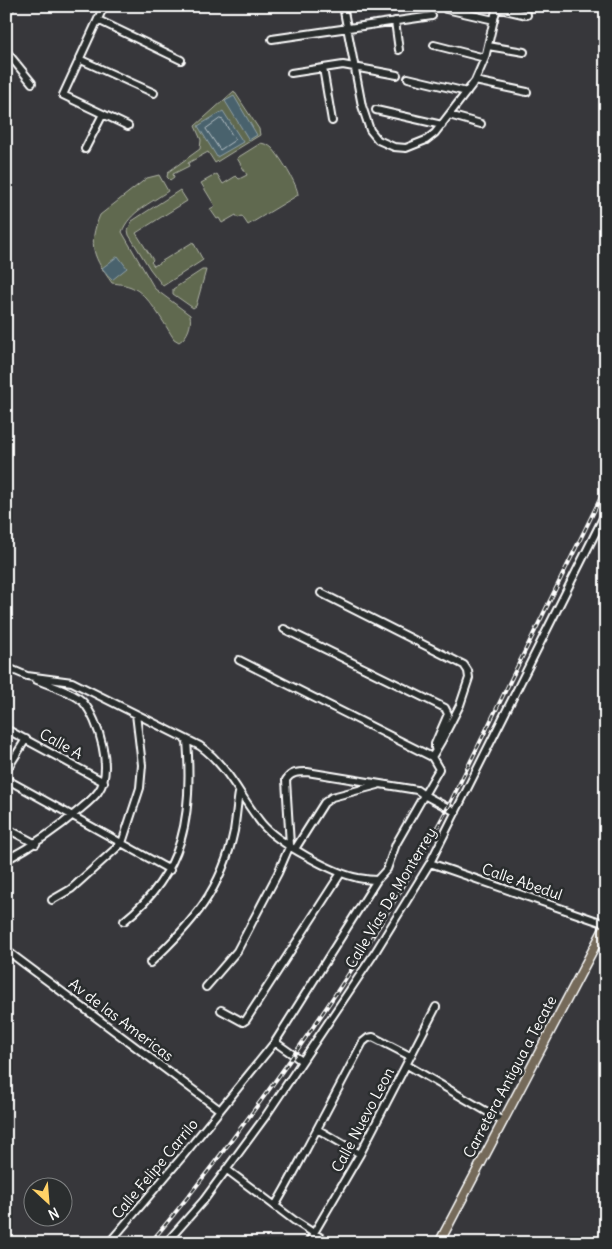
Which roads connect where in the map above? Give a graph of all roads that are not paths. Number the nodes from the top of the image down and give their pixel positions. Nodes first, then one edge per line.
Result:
1 (11, 6) edge
2 (104, 6) edge
3 (343, 6) edge
4 (496, 7) edge
5 (446, 9) dead end
6 (6, 15) edge
7 (527, 15) dead end
8 (432, 16) dead end
9 (98, 20) junction
10 (494, 20) junction
11 (395, 21) junction
12 (347, 28) junction
13 (272, 39) dead end
14 (434, 45) dead end
15 (488, 46) junction
16 (399, 50) dead end
17 (6, 51) edge
18 (524, 52) dead end
19 (486, 58) junction
20 (79, 59) junction
21 (181, 60) dead end
22 (354, 67) junction
23 (323, 68) junction
24 (291, 73) dead end
25 (397, 75) dead end
26 (408, 78) dead end
27 (475, 81) junction
28 (32, 83) dead end
29 (467, 92) junction
30 (527, 92) dead end
31 (154, 93) dead end
32 (376, 110) dead end
33 (103, 114) junction
34 (449, 115) junction
35 (332, 121) dead end
36 (481, 124) dead end
37 (442, 125) junction
38 (128, 126) dead end
39 (85, 149) dead end
40 (606, 512) edge
41 (322, 593) dead end
42 (284, 629) dead end
43 (239, 660) dead end
44 (6, 667) edge
45 (26, 676) junction
46 (136, 714) junction
47 (6, 729) edge
48 (26, 739) junction
49 (187, 740) junction
50 (435, 749) junction
51 (432, 757) junction
52 (6, 772) edge
53 (6, 779) edge
54 (104, 782) junction
55 (382, 784) junction
56 (239, 793) junction
57 (424, 796) junction
58 (456, 812) junction
59 (73, 815) junction
60 (6, 828) edge
61 (122, 843) junction
62 (36, 844) junction
63 (292, 847) junction
64 (6, 860) edge
65 (430, 863) junction
66 (170, 870) junction
67 (341, 873) junction
68 (377, 880) junction
69 (52, 900) dead end
70 (124, 921) dead end
71 (606, 924) edge
72 (6, 950) edge
73 (150, 963) dead end
74 (206, 987) dead end
75 (436, 1007) dead end
76 (221, 1010) dead end
77 (275, 1042) junction
78 (410, 1056) junction
79 (302, 1061) junction
80 (407, 1065) junction
81 (220, 1110) junction
82 (503, 1121) junction
83 (317, 1129) junction
84 (360, 1154) junction
85 (226, 1169) junction
86 (275, 1206) junction
87 (315, 1233) junction
88 (109, 1243) edge
89 (166, 1243) edge
90 (308, 1243) edge
91 (329, 1243) edge
92 (440, 1243) edge

1 - 6 street
2 - 9 street
3 - 12 street
4 - 7 street
4 - 10 street
5 - 10 street
8 - 11 street
9 - 20 street
9 - 21 street
10 - 15 street
11 - 12 street
11 - 16 street
12 - 13 street
12 - 22 street
14 - 19 street
15 - 18 street
15 - 19 street
17 - 28 street
19 - 27 street
20 - 31 street
20 - 33 street
22 - 23 street
22 - 25 street
22 - 37 street
23 - 24 street
23 - 35 street
26 - 29 street
27 - 29 street
27 - 30 street
29 - 34 street
32 - 37 street
33 - 38 street
33 - 39 street
34 - 36 street
34 - 37 street
40 - 58 street, Calle Vías De Monterrey
41 - 50 street
42 - 50 street
43 - 51 street
44 - 45 street
45 - 46 street
45 - 54 street
46 - 49 street
46 - 61 street
47 - 48 street, Calle A
48 - 52 street
48 - 54 street, Calle A
49 - 56 street
49 - 66 street
50 - 51 street
51 - 57 street, Calle Felipe Carrilo
53 - 59 street
54 - 59 street
55 - 57 street
55 - 63 street
55 - 63 street
56 - 63 street
56 - 73 street
57 - 58 street
57 - 68 street, Calle Felipe Carrilo
58 - 65 street, Calle Vías De Monterrey
59 - 61 street
59 - 62 street
60 - 62 street
61 - 66 street
61 - 69 street
62 - 64 street
63 - 67 street
63 - 74 street
65 - 71 street, Calle Abedul
65 - 79 street, Calle Vías De Monterrey
66 - 70 street
67 - 68 street
67 - 76 street
68 - 77 street, Calle Felipe Carrilo
71 - 82 main road, Carretera Antigua a Tecate
72 - 81 street, Av de las Americas
75 - 78 street, Calle Nuevo Leon
77 - 79 street
77 - 81 street, Calle Felipe Carrilo
78 - 80 street, Calle Nuevo Leon
78 - 83 street
79 - 85 street, Calle Vías De Monterrey
80 - 82 street
80 - 84 street, Calle Nuevo Leon
81 - 88 street, Calle Felipe Carrilo
82 - 92 main road, Carretera Antigua a Tecate
83 - 84 street
83 - 86 street
84 - 87 street, Calle Nuevo Leon
85 - 86 street
85 - 89 street, Calle Vías De Monterrey
86 - 87 street
87 - 90 street, Calle Nuevo Leon
87 - 91 street

